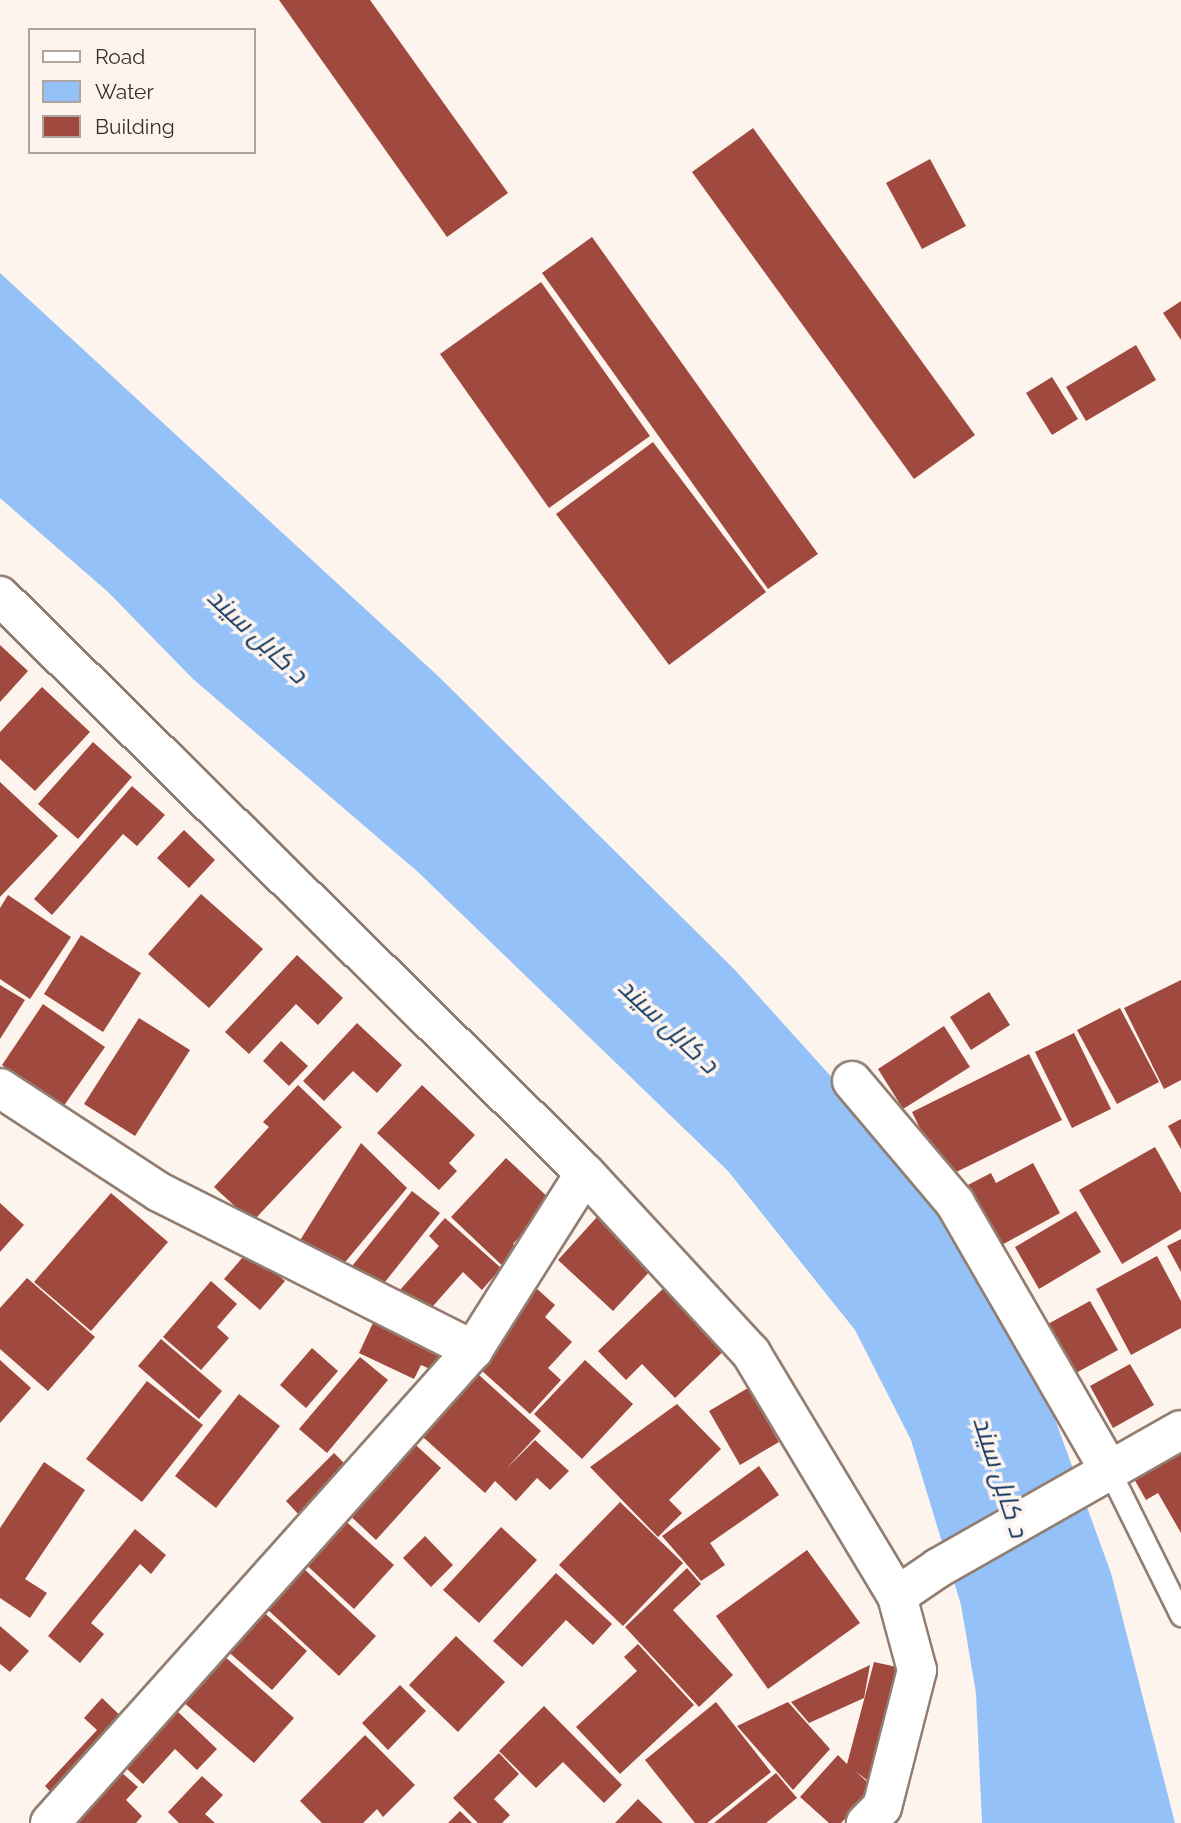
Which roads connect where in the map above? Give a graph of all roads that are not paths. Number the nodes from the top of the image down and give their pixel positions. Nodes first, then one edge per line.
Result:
1 (0, 596) edge
2 (852, 1081) dead end
3 (0, 1088) edge
4 (585, 1173) junction
5 (473, 1350) junction
6 (1181, 1430) edge
7 (1102, 1476) junction
8 (897, 1596) junction
9 (1181, 1615) edge
10 (50, 1823) edge
11 (866, 1823) edge

1 - 4 street
2 - 7 street
3 - 5 street
4 - 5 street
4 - 8 street
5 - 10 street
6 - 7 street
7 - 8 street
7 - 9 lane
8 - 11 street

